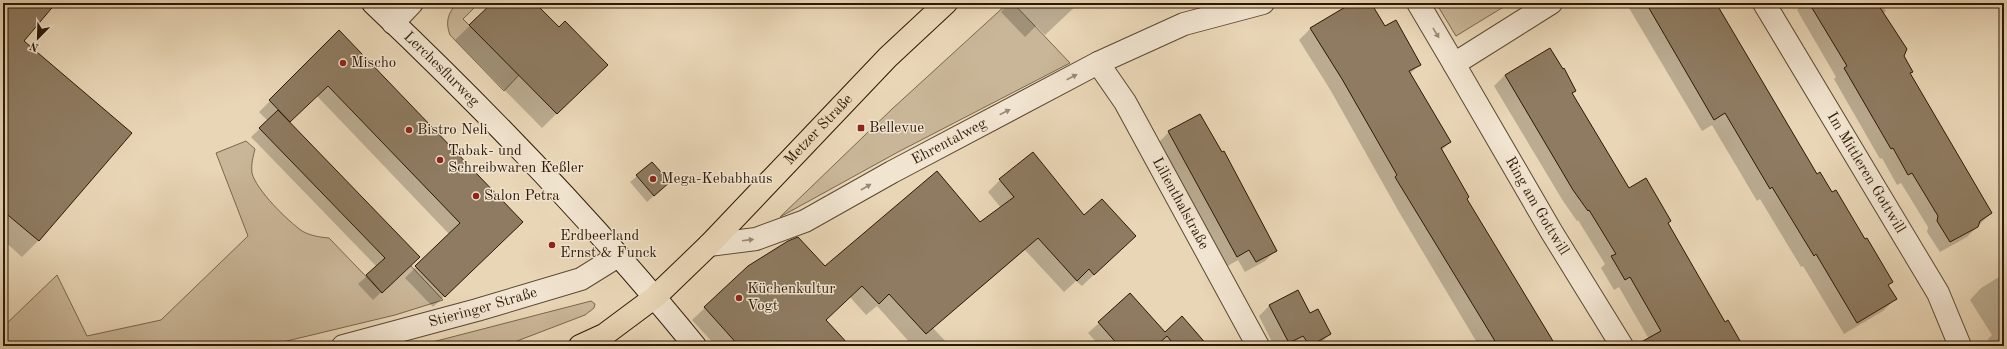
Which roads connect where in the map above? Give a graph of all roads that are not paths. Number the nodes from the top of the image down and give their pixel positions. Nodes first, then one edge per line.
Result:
1 (372, 3) edge
2 (412, 3) edge
3 (946, 3) edge
4 (1263, 3) edge
5 (1418, 3) edge
6 (1551, 3) edge
7 (1764, 3) edge
8 (393, 23) junction
9 (1098, 63) junction
10 (1454, 64) junction
11 (709, 245) junction
12 (618, 256) junction
13 (655, 297) junction
14 (343, 346) edge
15 (580, 346) edge
16 (695, 346) edge
17 (1258, 346) edge
18 (1622, 346) edge
19 (1960, 346) edge

1 - 8 street, Lerchesflurweg
2 - 8 street
3 - 11 main road, Metzer Straße
4 - 9 street, Ehrentalweg
5 -> 10 street, Ring am Gottwill
6 - 10 street
7 - 19 street, Im Mittleren Gottwill
8 - 12 street, Lerchesflurweg
11 -> 9 street, Ehrentalweg
9 - 17 street, Lilienthalstraße
10 - 18 street, Ring am Gottwill
11 - 13 main road, Metzer Straße
12 - 13 street, Lerchesflurweg
12 - 14 street, Stieringer Straße
13 - 15 main road, Metzer Straße
13 - 16 street, Lerchesflurweg

